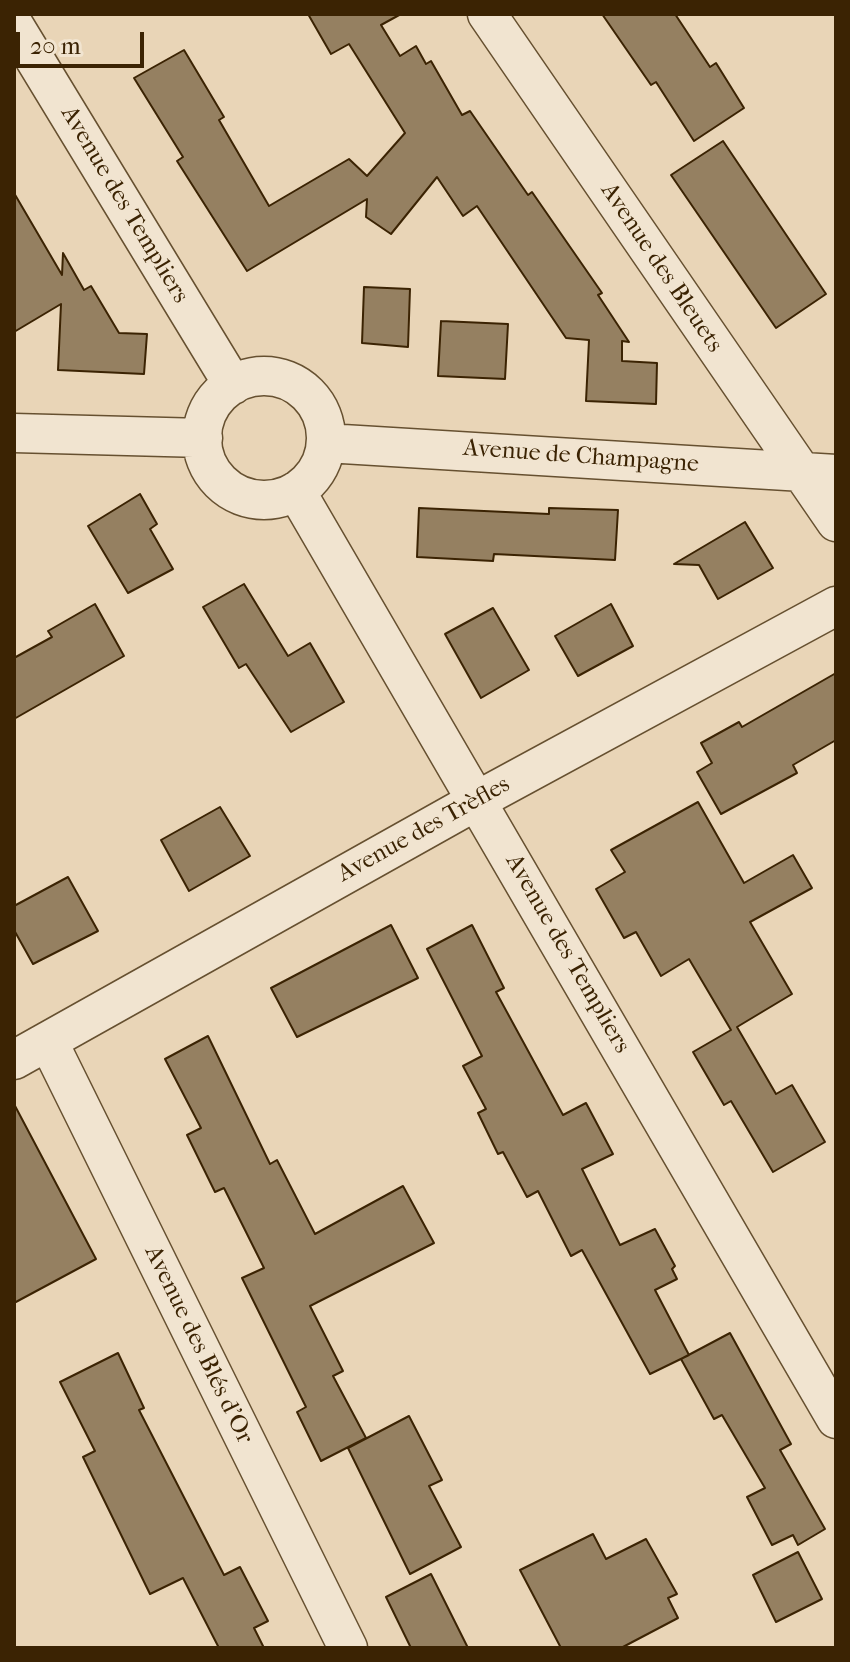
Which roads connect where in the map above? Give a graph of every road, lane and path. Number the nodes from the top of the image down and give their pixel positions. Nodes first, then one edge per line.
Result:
1 (487, 14) edge
2 (14, 25) edge
3 (233, 385) junction
4 (14, 433) edge
5 (203, 438) junction
6 (326, 443) junction
7 (818, 473) edge
8 (296, 491) junction
9 (836, 522) edge
10 (836, 606) edge
11 (478, 800) junction
12 (48, 1041) junction
13 (14, 1060) edge
14 (836, 1419) edge
15 (348, 1648) edge

1 - 7 street, Avenue des Bleuets
2 - 3 street, Avenue des Templiers
3 - 5 street
3 - 6 street
4 - 5 street
5 - 8 street
6 - 7 street, Avenue de Champagne
6 - 8 street
7 - 9 street, Avenue des Bleuets
8 - 11 street, Avenue des Templiers
10 - 11 street, Avenue des Trèfles
11 - 12 street, Avenue des Trèfles
11 - 14 street, Avenue des Templiers
12 - 13 street, Avenue des Trèfles
12 - 15 street, Avenue des Blés d'Or

